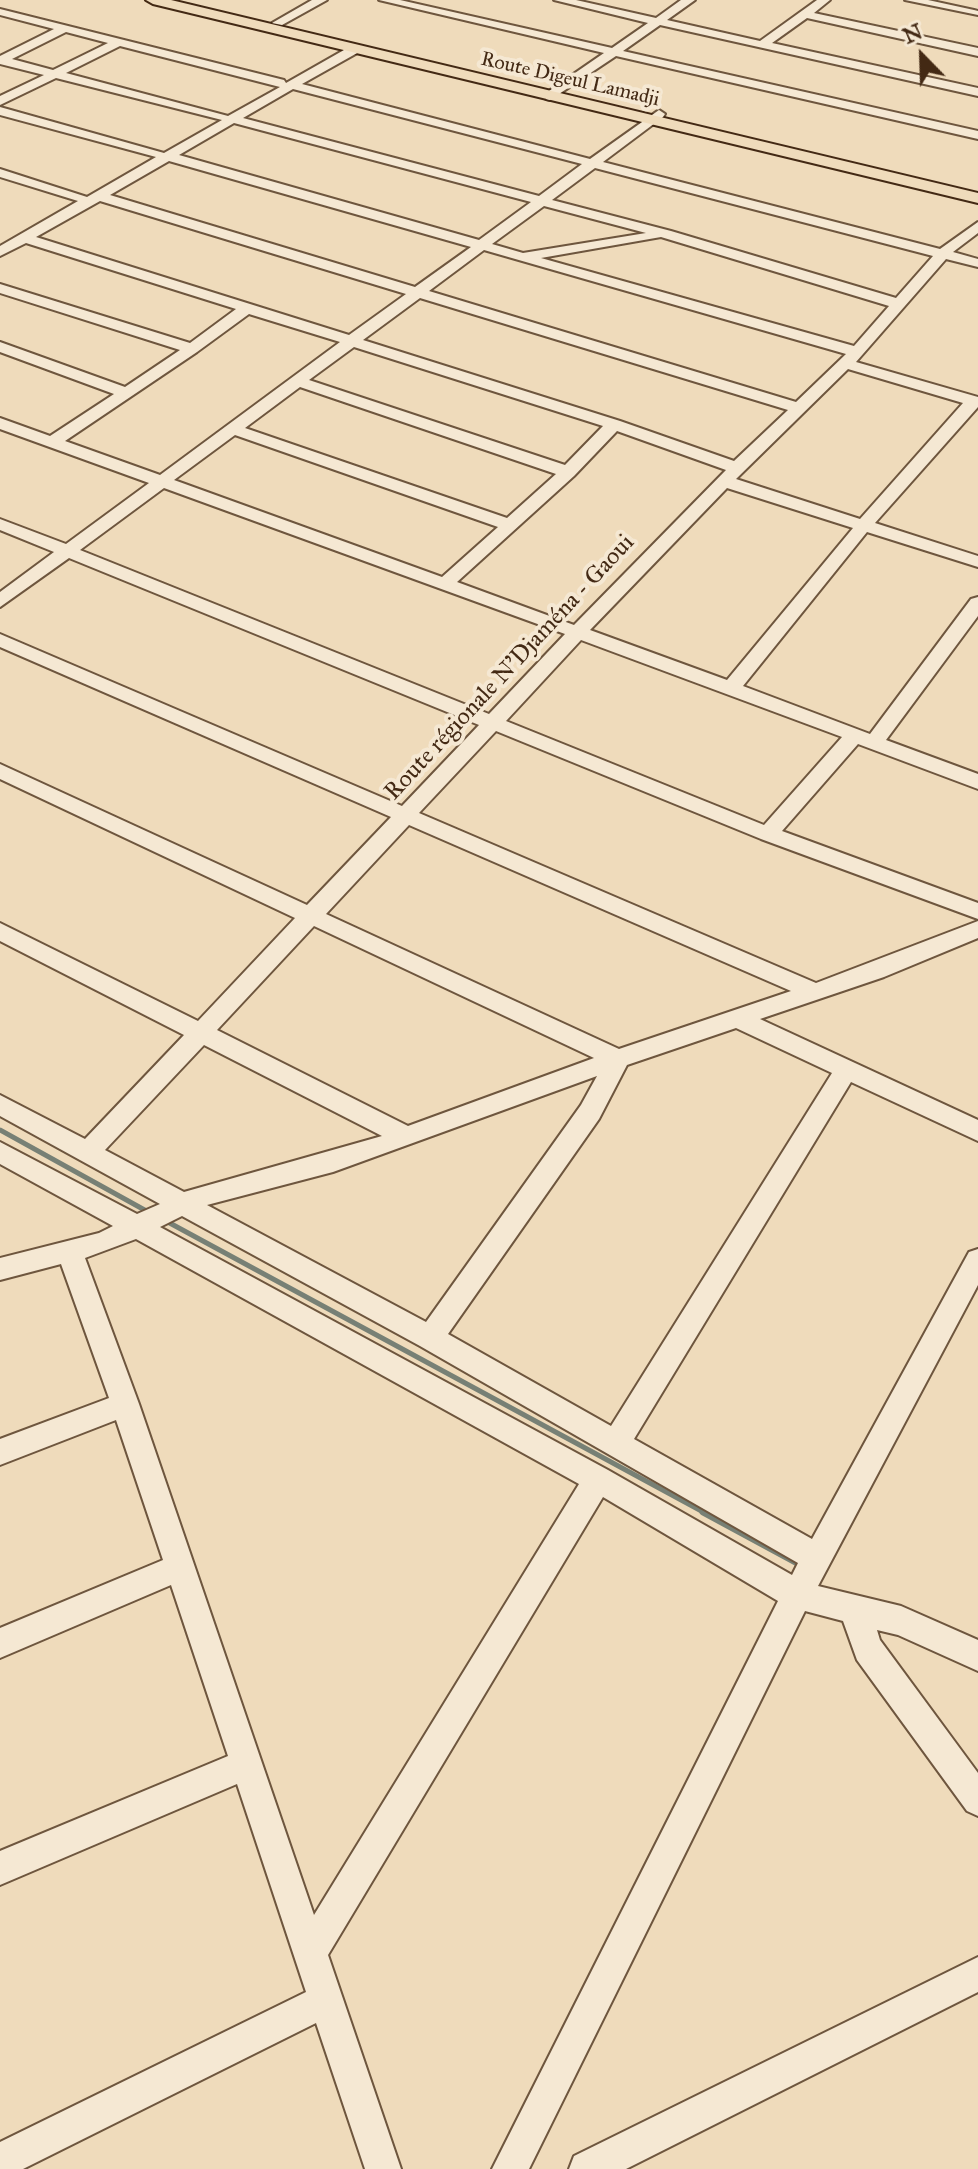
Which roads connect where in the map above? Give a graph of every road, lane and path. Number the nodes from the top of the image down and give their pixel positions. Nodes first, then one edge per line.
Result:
1 (153, 0) edge
2 (181, 0) edge
3 (321, 0) edge
4 (385, 0) edge
5 (560, 0) edge
6 (689, 0) edge
7 (824, 0) edge
8 (911, 0) edge
9 (0, 12) edge
10 (976, 13) edge
11 (804, 14) junction
12 (658, 22) junction
13 (278, 23) junction
14 (962, 23) dead end
15 (63, 29) junction
16 (946, 40) junction
17 (117, 43) junction
18 (762, 45) junction
19 (350, 47) junction
20 (616, 51) junction
21 (978, 52) edge
22 (939, 57) dead end
23 (1, 60) edge
24 (928, 68) dead end
25 (54, 74) junction
26 (917, 79) junction
27 (286, 84) junction
28 (978, 92) edge
29 (554, 93) junction
30 (0, 101) edge
31 (0, 111) edge
32 (655, 117) junction
33 (227, 118) junction
34 (978, 135) edge
35 (163, 155) junction
36 (590, 162) junction
37 (0, 173) edge
38 (978, 191) edge
39 (99, 196) junction
40 (81, 198) junction
41 (978, 198) edge
42 (538, 200) junction
43 (588, 214) junction
44 (978, 226) edge
45 (17, 234) junction
46 (666, 234) junction
47 (0, 244) edge
48 (481, 244) junction
49 (597, 246) junction
50 (0, 252) edge
51 (943, 253) junction
52 (518, 256) junction
53 (978, 263) edge
54 (612, 284) junction
55 (0, 288) edge
56 (419, 292) junction
57 (900, 304) junction
58 (247, 308) junction
59 (353, 341) junction
60 (0, 347) edge
61 (192, 349) junction
62 (850, 357) junction
63 (297, 381) junction
64 (127, 393) junction
65 (974, 398) edge
66 (799, 408) junction
67 (0, 423) edge
68 (614, 424) junction
69 (232, 429) junction
70 (52, 442) junction
71 (568, 472) junction
72 (730, 474) junction
73 (161, 482) junction
74 (0, 524) edge
75 (509, 525) junction
76 (864, 525) junction
77 (68, 550) junction
78 (978, 562) edge
79 (444, 585) junction
80 (0, 601) edge
81 (978, 603) edge
82 (576, 634) junction
83 (0, 640) edge
84 (731, 688) junction
85 (493, 723) junction
86 (866, 738) junction
87 (0, 771) edge
88 (978, 782) edge
89 (406, 817) junction
90 (768, 834) junction
91 (978, 911) edge
92 (312, 917) junction
93 (978, 929) edge
94 (0, 931) edge
95 (815, 992) junction
96 (736, 1018) junction
97 (204, 1032) junction
98 (618, 1059) junction
99 (846, 1071) junction
100 (0, 1105) edge
101 (978, 1131) edge
102 (407, 1137) junction
103 (0, 1152) edge
104 (87, 1153) junction
105 (177, 1206) junction
106 (142, 1226) junction
107 (69, 1251) junction
108 (978, 1260) edge
109 (0, 1269) edge
110 (430, 1338) junction
111 (125, 1404) junction
112 (616, 1444) junction
113 (0, 1452) edge
114 (598, 1479) junction
115 (819, 1559) junction
116 (180, 1567) junction
117 (797, 1595) junction
118 (855, 1611) junction
119 (0, 1643) edge
120 (978, 1656) edge
121 (246, 1764) junction
122 (978, 1800) edge
123 (0, 1868) edge
124 (311, 1951) junction
125 (978, 1974) edge
126 (326, 2000) junction
127 (0, 2161) edge
128 (383, 2169) edge
129 (510, 2169) edge
130 (587, 2169) edge

1 - 19 main road, Route Digeul Lamadji
2 - 13 main road, Route Digeul Lamadji
3 - 13 street
4 - 20 street
5 - 12 street
6 - 12 street
7 - 11 street
8 - 10 street
9 - 15 street
10 - 14 street
11 - 16 street
11 - 18 street
12 - 18 street
12 - 20 street
13 - 29 main road, Route Digeul Lamadji
15 - 17 street
15 - 23 street
16 - 21 street
16 - 22 street
17 - 25 street
17 - 27 street
18 - 26 street
19 - 27 street
19 - 29 main road, Route Digeul Lamadji
20 - 29 street
20 - 34 street
23 - 25 street
24 - 26 street
25 - 30 street
25 - 33 street
26 - 28 street
27 - 33 street
27 - 36 street
29 - 32 main road, Route Digeul Lamadji
31 - 35 street
32 - 36 street
32 - 38 main road, Route Digeul Lamadji
32 - 41 main road, Route Digeul Lamadji
33 - 35 street
33 - 42 street
35 - 39 street
35 - 40 street
35 - 48 street
36 - 42 street
36 - 51 street
37 - 40 street
39 - 45 street
39 - 56 street
40 - 45 street
42 - 43 street
42 - 48 street
43 - 46 street
43 - 49 street
44 - 51 street, Route régionale N'Djaména - Gaoui
45 - 47 street
45 - 50 street
45 - 58 street
46 - 49 street
46 - 57 street
48 - 52 street
48 - 56 street
49 - 52 street
49 - 54 street
51 - 53 street
51 - 57 street, Route régionale N'Djaména - Gaoui
52 - 54 street
54 - 62 street
55 - 61 street
56 - 59 street
56 - 66 street
57 - 62 street, Route régionale N'Djaména - Gaoui
58 - 59 street
58 - 61 street
59 - 63 street
59 - 68 street
60 - 64 street
61 - 64 street
62 - 65 street
62 - 66 street, Route régionale N'Djaména - Gaoui
63 - 69 street
63 - 71 street
64 - 70 street
65 - 76 street
66 - 72 street, Route régionale N'Djaména - Gaoui
67 - 70 street
68 - 71 street
68 - 72 street
69 - 73 street
69 - 75 street
70 - 73 street
71 - 75 street
72 - 76 street
72 - 82 street, Route régionale N'Djaména - Gaoui
73 - 77 street
73 - 79 street
74 - 77 street
75 - 79 street
76 - 78 street
76 - 84 street
77 - 80 street
77 - 85 street
79 - 82 street
81 - 86 street
82 - 84 street
82 - 85 street, Route régionale N'Djaména - Gaoui
83 - 89 street
84 - 86 street
85 - 89 street, Route régionale N'Djaména - Gaoui
85 - 90 street
86 - 88 street
86 - 90 street
87 - 92 street
89 - 92 street, Route régionale N'Djaména - Gaoui
89 - 95 street
90 - 91 street
92 - 97 street, Route régionale N'Djaména - Gaoui
92 - 98 street
93 - 95 street
94 - 97 street
95 - 96 street
96 - 98 street
96 - 99 street
97 - 102 street
97 - 104 street, Route régionale N'Djaména - Gaoui
98 - 102 street
98 - 110 street
99 - 101 street
99 - 112 street
100 - 104 street
102 - 105 street
103 - 106 street
104 - 105 street
105 - 106 street
105 - 110 street
106 - 107 street
106 - 114 street
107 - 109 street
107 - 111 street
108 - 115 street
110 - 112 street
111 - 113 street
111 - 116 street
112 - 115 street
114 - 117 street
114 - 124 street
115 - 117 street
116 - 119 street
116 - 121 street
117 - 118 street
117 - 129 street
118 - 120 street
118 - 122 street
121 - 123 street
121 - 124 street
124 - 126 street
125 - 130 street
126 - 127 street
126 - 128 street

